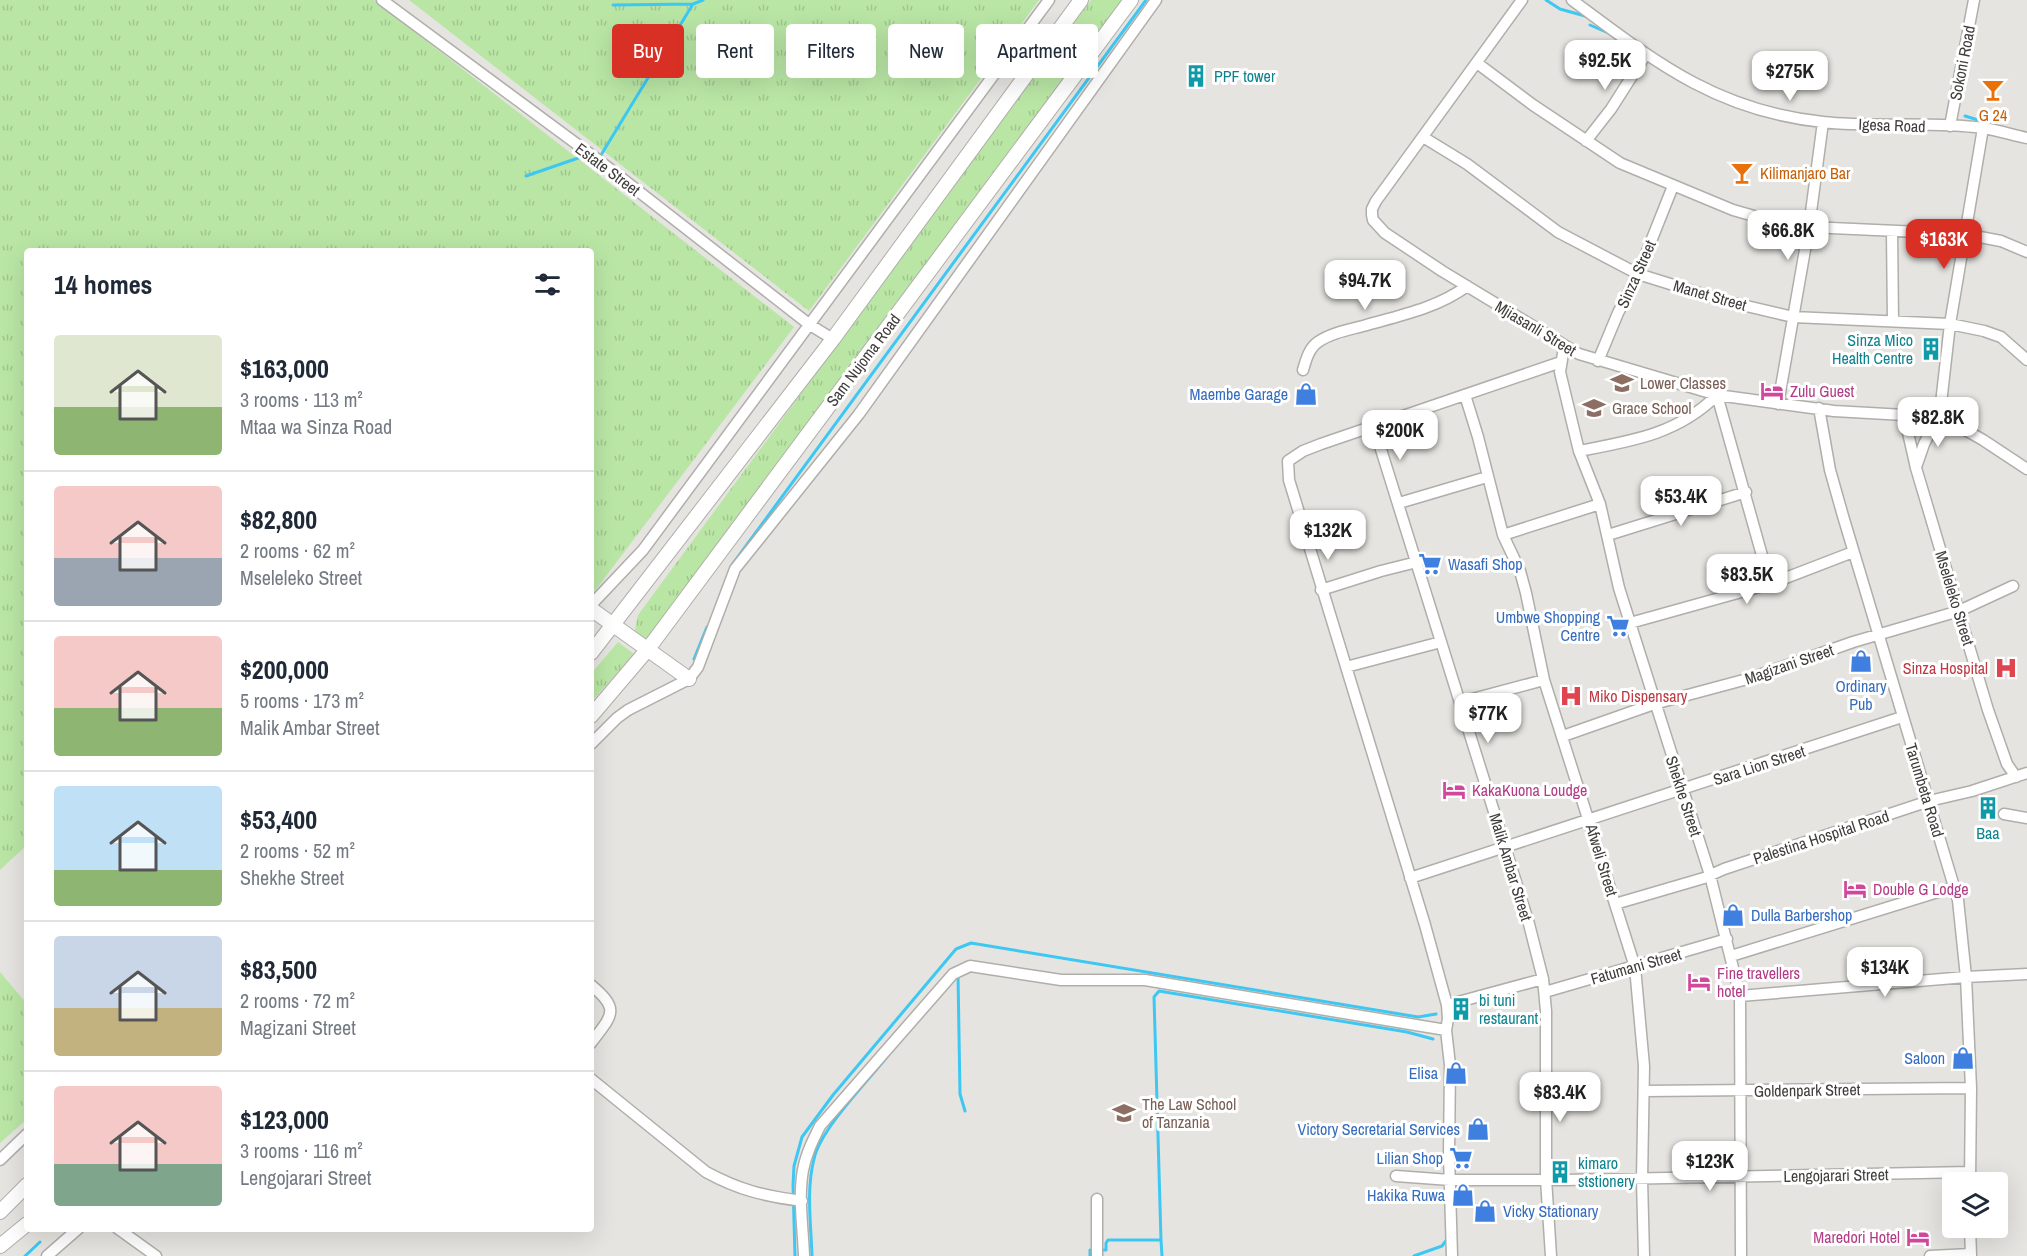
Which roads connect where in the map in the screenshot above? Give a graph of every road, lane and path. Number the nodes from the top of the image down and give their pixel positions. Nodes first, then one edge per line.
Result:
1 (382, 0) edge
2 (1050, 0) edge
3 (1081, 0) edge
4 (1131, 0) edge
5 (1156, 0) edge
6 (1522, 0) edge
7 (1572, 0) edge
8 (1974, 0) edge
9 (1646, 54) junction
10 (1477, 63) junction
11 (1823, 122) junction
12 (1950, 126) junction
13 (1983, 128) junction
14 (1423, 136) junction
15 (2027, 138) edge
16 (1586, 141) junction
17 (1673, 186) junction
18 (1809, 227) junction
19 (1893, 231) junction
20 (1964, 234) junction
21 (2027, 252) edge
22 (1638, 274) junction
23 (1467, 286) junction
24 (1793, 317) junction
25 (1893, 321) junction
26 (1950, 324) junction
27 (810, 325) junction
28 (833, 339) junction
29 (1564, 346) junction
30 (2027, 360) edge
31 (1598, 361) junction
32 (1561, 362) junction
33 (1303, 370) dead end
34 (1465, 395) junction
35 (1717, 395) junction
36 (1778, 404) junction
37 (1819, 408) junction
38 (1904, 415) junction
39 (1938, 420) junction
40 (1374, 427) junction
41 (1579, 451) junction
42 (1916, 468) junction
43 (2027, 469) edge
44 (1487, 477) junction
45 (1746, 492) junction
46 (1399, 503) junction
47 (1600, 504) junction
48 (1503, 535) junction
49 (1608, 535) junction
50 (1853, 552) junction
51 (1418, 562) junction
52 (1770, 584) junction
53 (2013, 586) dead end
54 (1321, 590) junction
55 (594, 604) edge
56 (594, 609) edge
57 (1959, 611) junction
58 (1630, 622) junction
59 (613, 625) junction
60 (1879, 634) junction
61 (1441, 642) junction
62 (594, 649) edge
63 (648, 649) junction
64 (1346, 667) junction
65 (689, 679) junction
66 (1544, 680) junction
67 (1461, 702) junction
68 (1654, 704) junction
69 (594, 712) edge
70 (1902, 717) junction
71 (1563, 736) junction
72 (594, 741) edge
73 (2022, 775) edge
74 (1682, 790) junction
75 (1929, 801) junction
76 (2004, 814) dead end
77 (1589, 818) junction
78 (2027, 818) edge
79 (1504, 846) junction
80 (1710, 875) junction
81 (1410, 878) junction
82 (1954, 886) junction
83 (1615, 904) junction
84 (1727, 939) junction
85 (1731, 956) junction
86 (1635, 967) junction
87 (2027, 974) edge
88 (1966, 977) junction
89 (1543, 979) junction
90 (594, 987) edge
91 (1545, 992) junction
92 (1740, 996) junction
93 (1447, 1005) junction
94 (1446, 1030) junction
95 (594, 1039) edge
96 (594, 1080) edge
97 (1971, 1088) junction
98 (1644, 1091) junction
99 (1740, 1091) junction
100 (24, 1137) edge
101 (0, 1160) edge
102 (1970, 1172) edge
103 (1395, 1176) dead end
104 (1742, 1177) junction
105 (1942, 1177) edge
106 (1546, 1179) junction
107 (1450, 1180) junction
108 (1642, 1180) junction
109 (24, 1188) edge
110 (1097, 1199) dead end
111 (801, 1200) junction
112 (0, 1212) edge
113 (24, 1226) edge
114 (74, 1232) edge
115 (123, 1232) edge
116 (1970, 1238) edge
117 (0, 1246) edge
118 (1971, 1255) edge
119 (47, 1256) edge
120 (156, 1256) edge
121 (804, 1256) edge
122 (1096, 1256) edge
123 (1452, 1256) edge
124 (1551, 1256) edge
125 (1644, 1256) edge
126 (1741, 1256) edge
127 (1930, 1256) edge

1 - 27 street, Estate Street
2 - 27 street
3 - 28 main road
4 - 63 main road, Sam Nujoma Road
5 - 65 street
6 - 10 street
7 - 9 street, Igesa Road
8 - 12 street, Sokoni Road
9 - 11 street, Igesa Road
9 - 16 street
10 - 14 street
10 - 16 street
11 - 12 street, Igesa Road
11 - 18 street
12 - 13 street, Igesa Road
13 - 15 street, Igesa Road
13 - 20 street
14 - 22 street, Manet Street
14 - 23 street, Mjiasanli Street
16 - 17 street
17 - 18 street
17 - 22 street, Sinza Street
18 - 19 street
18 - 24 street
19 - 20 street
19 - 25 street
20 - 21 street
20 - 26 street
22 - 24 street, Manet Street
22 - 31 street, Sinza Street
23 - 29 street, Mjiasanli Street
23 - 33 street
24 - 25 street, Manet Street
24 - 36 street
25 - 26 street, Manet Street
26 - 30 street, Manet Street
26 - 39 street
27 - 28 street, Estate Street
27 - 55 street
28 - 59 main road
29 - 31 street, Mjiasanli Street
29 - 32 street, Shekhe Street
31 - 35 street, Mjiasanli Street
32 - 34 street
32 - 41 street, Shekhe Street
34 - 40 street
34 - 44 street, Afweli Street
35 - 36 street, Mjiasanli Street
35 - 41 street
35 - 45 street
36 - 37 street, Mjiasanli Street
37 - 38 street, Mjiasanli Street
37 - 50 street, Tarumbeta Road
38 - 39 street, Mjiasanli Street
38 - 42 street, Mseleleko Street
39 - 42 street
39 - 43 street, Mjiasanli Street
40 - 46 street, Malik Ambar Street
40 - 54 street
41 - 47 street, Shekhe Street
42 - 57 street, Mseleleko Street
44 - 46 street
44 - 48 street, Afweli Street
45 - 49 street
45 - 52 street
46 - 51 street, Malik Ambar Street
47 - 48 street
47 - 49 street, Shekhe Street
48 - 66 street, Afweli Street
49 - 58 street, Shekhe Street
50 - 52 street
50 - 60 street, Tarumbeta Road
51 - 54 street
51 - 61 street, Malik Ambar Street
52 - 58 street
53 - 57 street, Magizani Street
54 - 64 street
56 - 59 main road
57 - 60 street, Magizani Street
57 - 73 street, Mseleleko Street
58 - 68 street, Shekhe Street
59 - 62 main road
59 - 63 main road
60 - 68 street, Magizani Street
60 - 70 street, Tarumbeta Road
61 - 64 street
61 - 67 street, Malik Ambar Street
63 - 65 main road
63 - 69 main road, Sam Nujoma Road
64 - 81 street
65 - 72 street
66 - 67 street
66 - 71 street, Afweli Street
67 - 79 street, Malik Ambar Street
68 - 71 street, Magizani Street
68 - 74 street, Shekhe Street
70 - 74 street, Sara Lion Street
70 - 75 street, Tarumbeta Road
71 - 77 street, Afweli Street
73 - 75 street, Palestina Hospital Road
74 - 77 street, Sara Lion Street
74 - 80 street, Shekhe Street
75 - 80 street, Palestina Hospital Road
75 - 82 street, Tarumbeta Road
76 - 78 street
77 - 79 street, Sara Lion Street
77 - 83 street, Afweli Street
79 - 81 street, Sara Lion Street
79 - 89 street, Malik Ambar Street
80 - 83 street, Palestina Hospital Road
80 - 84 street, Shekhe Street
81 - 93 street
82 - 85 street
82 - 88 street, Tarumbeta Road
83 - 86 street, Afweli Street
84 - 85 street, Shekhe Street
84 - 86 street, Fatumani Street
85 - 92 street, Shekhe Street
86 - 91 street, Fatumani Street
86 - 98 street, Afweli Street
87 - 88 street
88 - 92 street
88 - 97 street, Tarumbeta Road
89 - 91 street, Malik Ambar Street
89 - 93 street
90 - 95 street
91 - 106 street, Malik Ambar Street
92 - 99 street, Shekhe Street
93 - 94 street
94 - 107 street
94 - 111 street
96 - 111 street
97 - 99 street, Goldenpark Street
97 - 102 street, Tarumbeta Road
98 - 99 street, Goldenpark Street
98 - 108 street, Afweli Street
99 - 104 street, Shekhe Street
100 - 101 street
103 - 107 street, Lengojarari Street
104 - 105 street, Lengojarari Street
104 - 108 street, Lengojarari Street
104 - 126 street, Shekhe Street
106 - 107 street, Lengojarari Street
106 - 108 street, Lengojarari Street
106 - 124 street, Malik Ambar Street
107 - 123 street
108 - 125 street, Afweli Street
109 - 112 main road
110 - 122 street
111 - 121 street
113 - 117 main road
114 - 119 street
115 - 120 street
116 - 118 street
118 - 127 street

